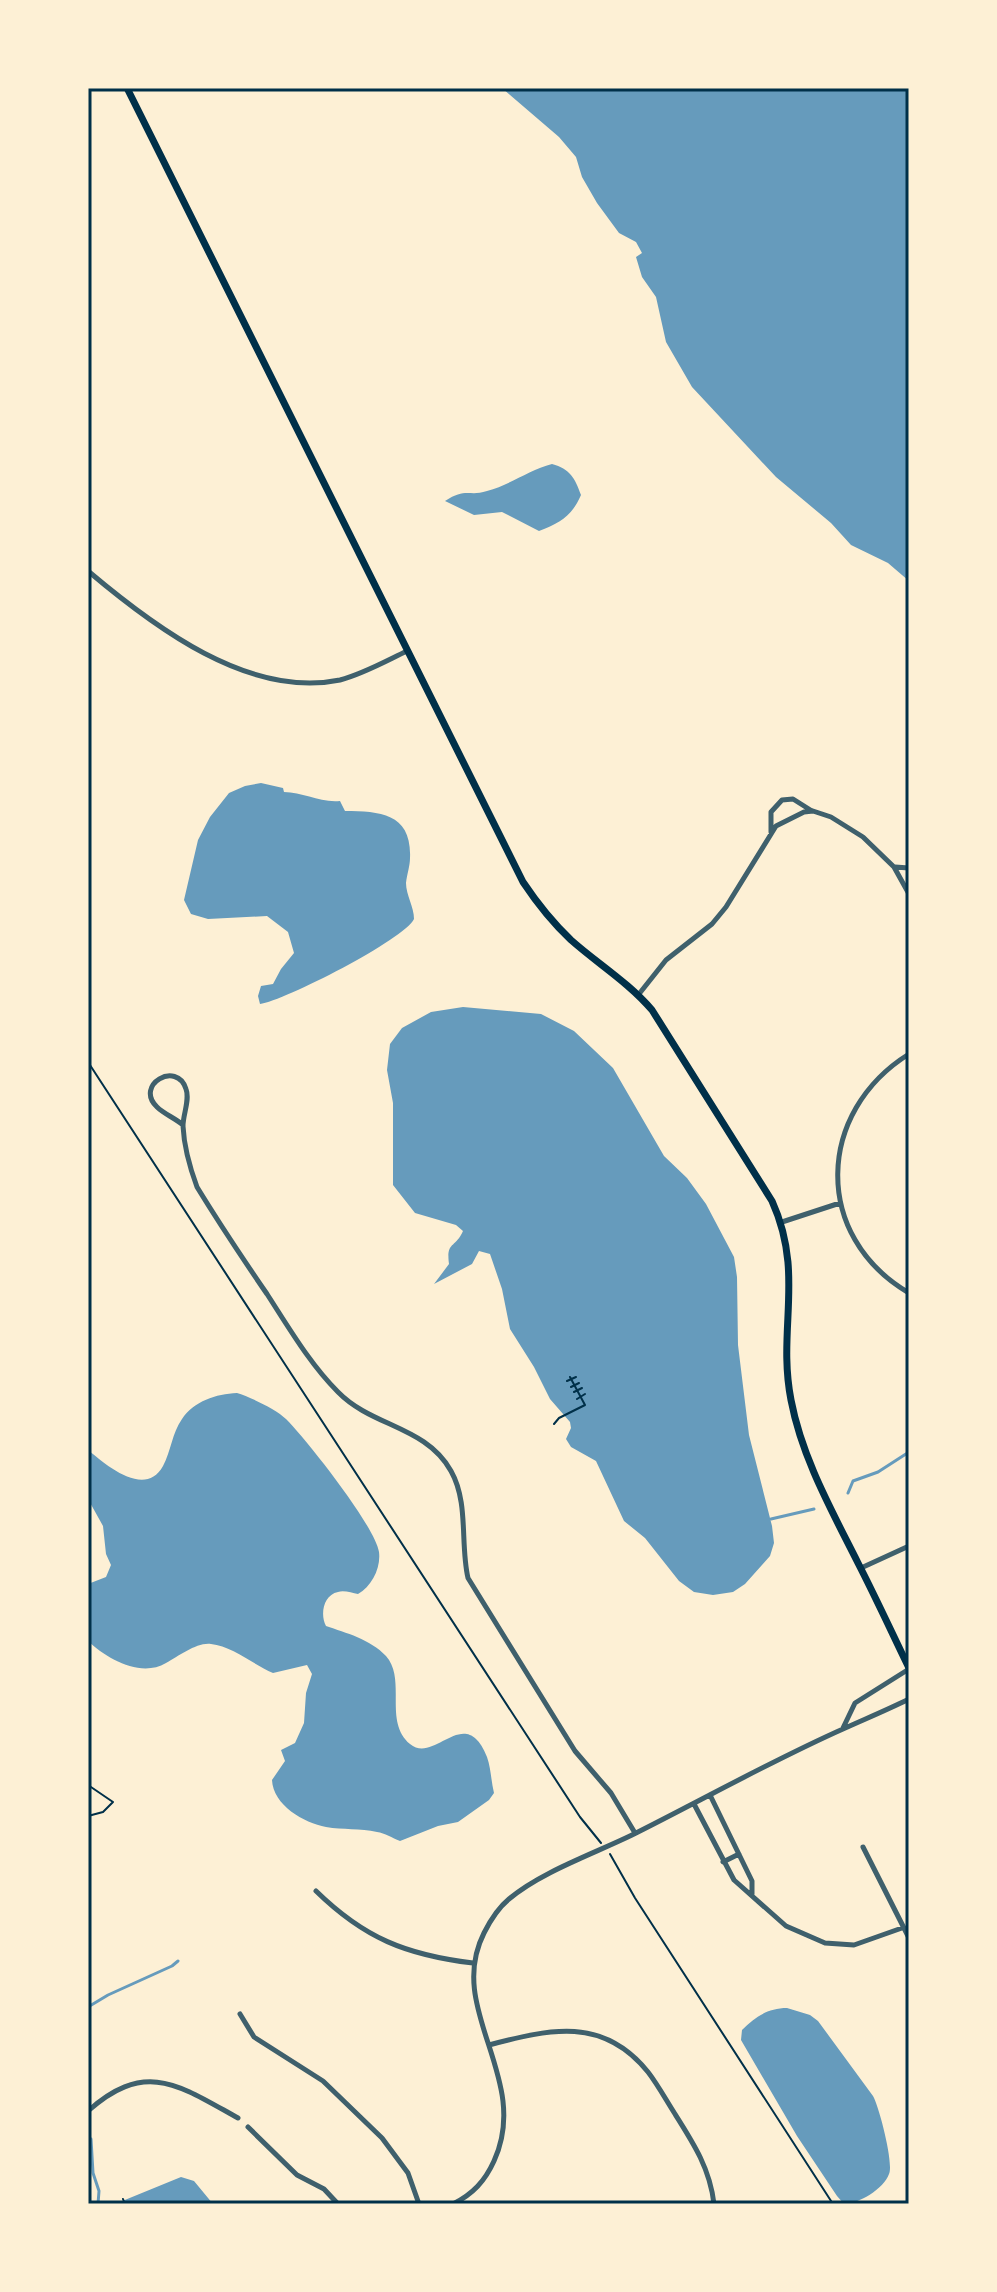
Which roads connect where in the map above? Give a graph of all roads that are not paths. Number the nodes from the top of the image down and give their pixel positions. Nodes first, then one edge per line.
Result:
1 (127, 88) edge
2 (88, 571) edge
3 (407, 651) junction
4 (813, 811) junction
5 (771, 832) junction
6 (894, 867) junction
7 (909, 868) edge
8 (909, 894) edge
9 (639, 994) junction
10 (909, 1054) edge
11 (183, 1125) junction
12 (840, 1203) junction
13 (782, 1222) junction
14 (909, 1293) edge
15 (909, 1546) edge
16 (861, 1568) junction
17 (909, 1669) edge
18 (909, 1699) edge
19 (843, 1729) junction
20 (710, 1795) junction
21 (694, 1804) junction
22 (635, 1833) junction
23 (863, 1847) dead end
24 (739, 1854) junction
25 (723, 1862) junction
26 (316, 1891) dead end
27 (752, 1895) junction
28 (902, 1928) junction
29 (909, 1938) edge
30 (473, 1963) junction
31 (240, 2014) dead end
32 (489, 2045) junction
33 (88, 2111) edge
34 (238, 2118) dead end
35 (248, 2127) dead end
36 (466, 2201) edge
37 (338, 2204) edge
38 (419, 2204) edge
39 (453, 2204) edge
40 (714, 2204) edge

1 - 3 main road
2 - 3 street
3 - 9 main road
4 - 5 street
4 - 5 street
4 - 6 street
5 - 9 street
6 - 7 street
6 - 8 street
9 - 13 main road
10 - 12 street
11 - 11 street
11 - 22 street
12 - 13 street
12 - 14 street
13 - 16 main road
15 - 16 street
16 - 17 main road
17 - 19 street
18 - 19 street
19 - 20 street
20 - 21 street
20 - 24 street
21 - 22 street
21 - 25 street
22 - 30 street
23 - 28 street
24 - 25 street
24 - 27 street
25 - 27 street
26 - 30 street
27 - 28 street
28 - 29 street
30 - 32 street
31 - 38 street
32 - 36 street
32 - 40 street
33 - 34 street
35 - 37 street
36 - 39 street

